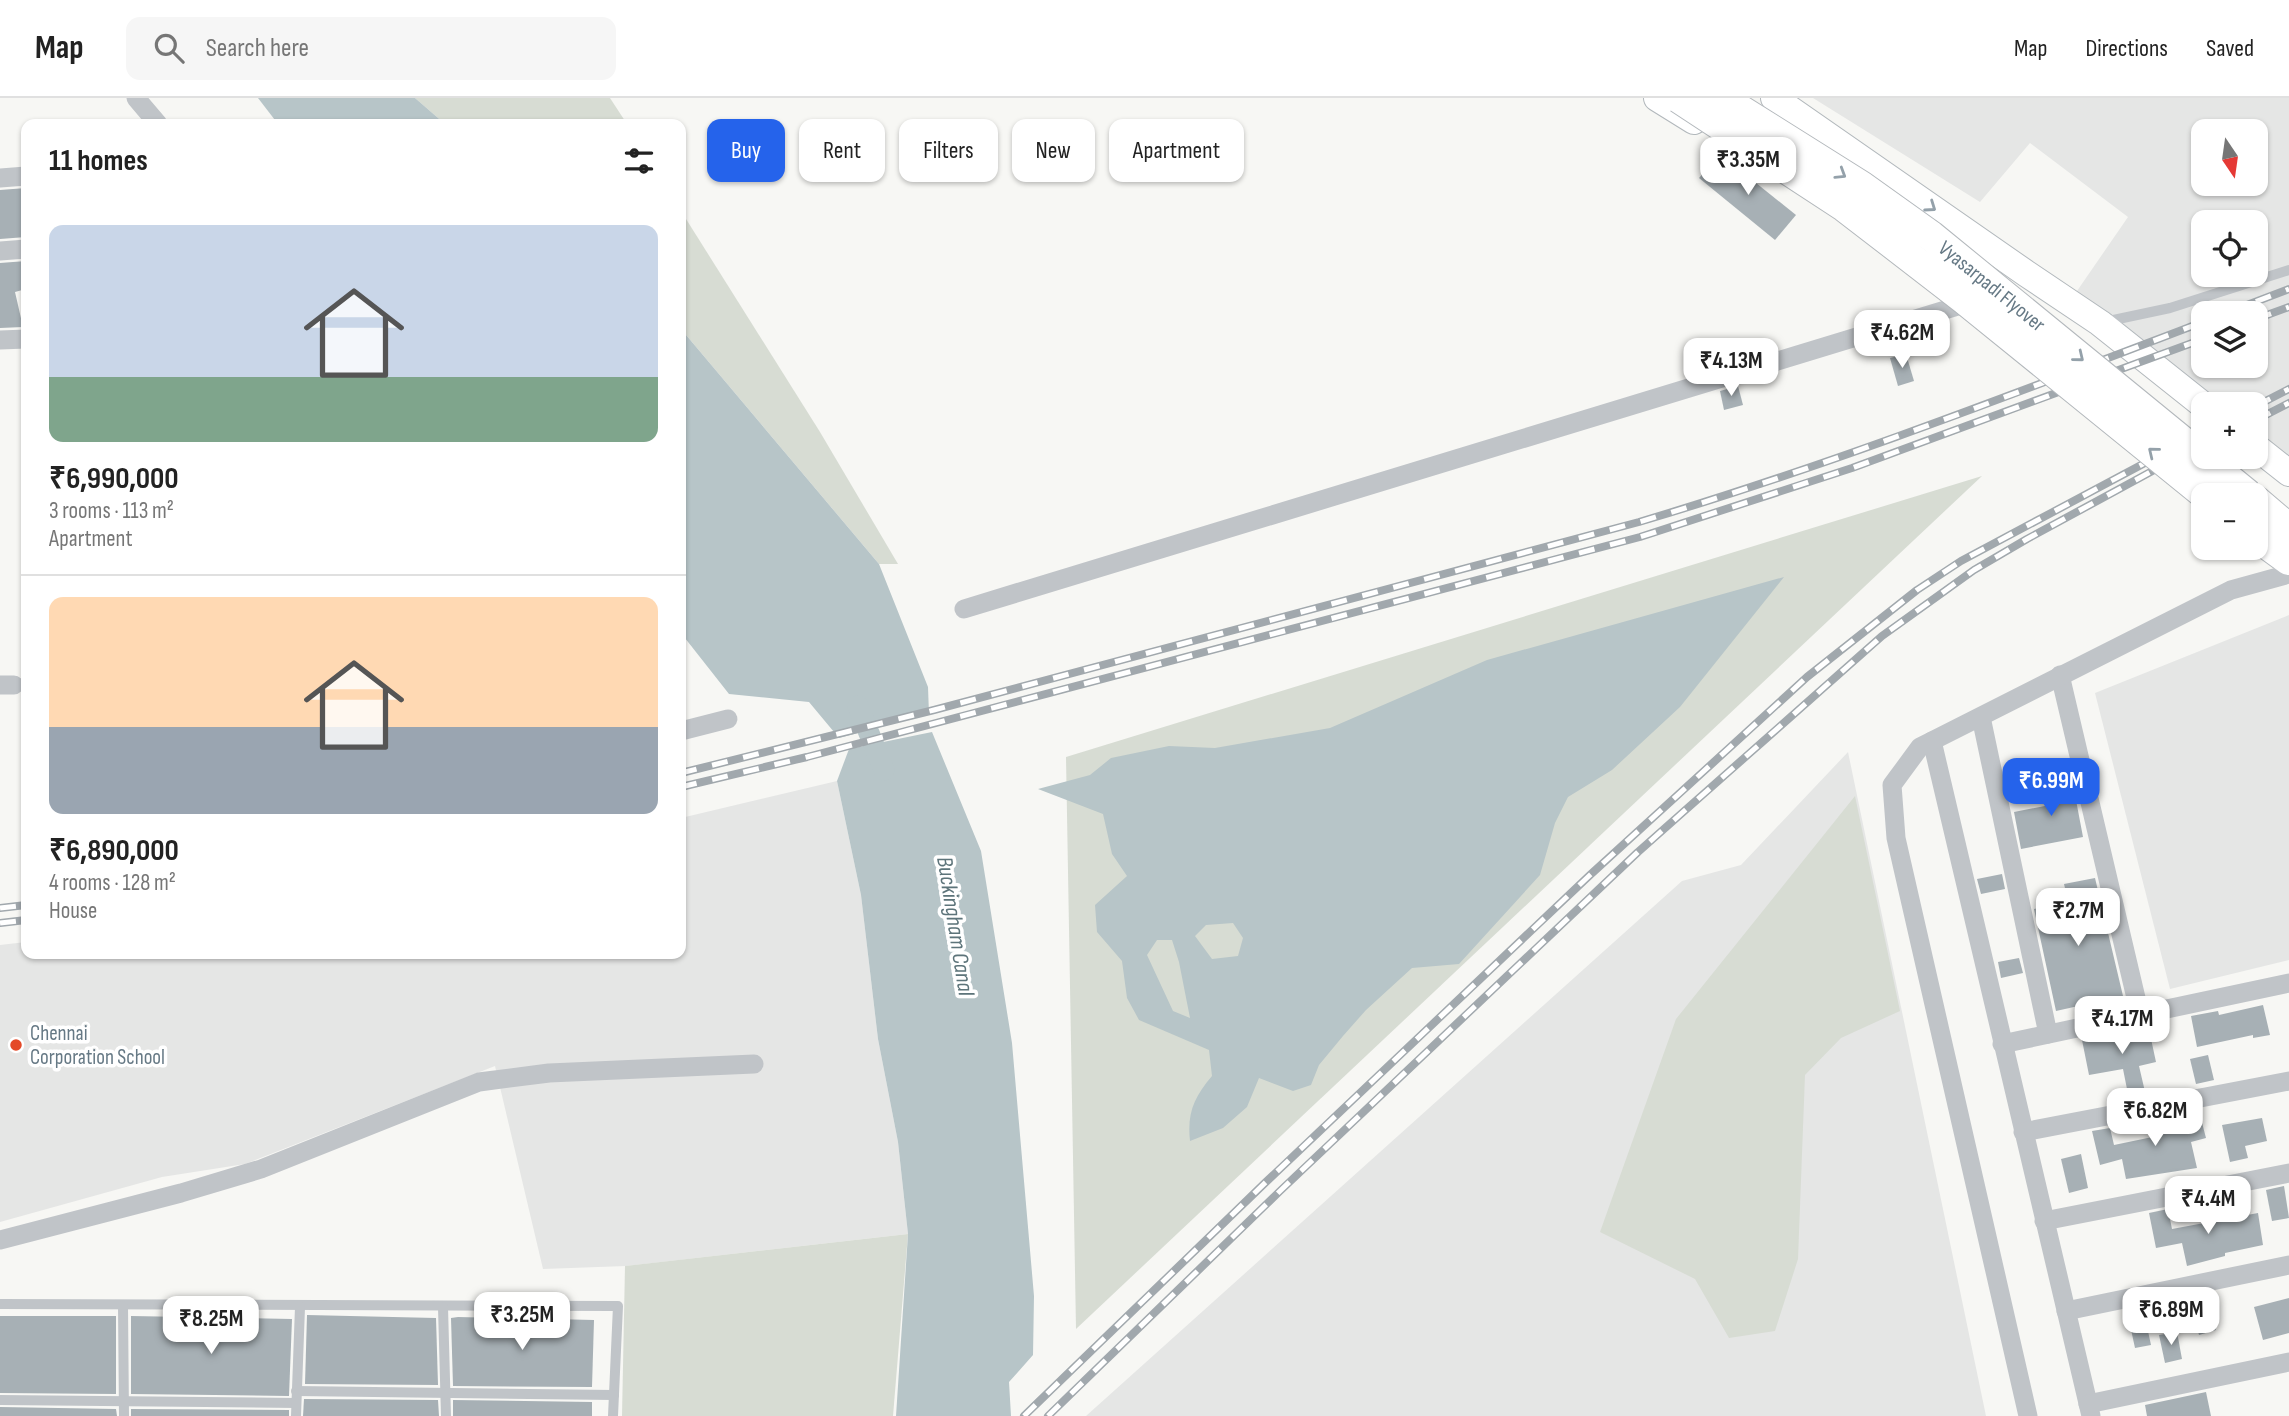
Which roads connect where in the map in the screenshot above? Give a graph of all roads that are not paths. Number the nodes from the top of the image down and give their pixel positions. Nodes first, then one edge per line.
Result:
1 (136, 98) edge
2 (1657, 98) edge
3 (1679, 98) edge
4 (1721, 98) edge
5 (1774, 98) edge
6 (154, 119) edge
7 (21, 176) edge
8 (0, 178) edge
9 (21, 249) edge
10 (0, 251) edge
11 (2289, 270) edge
12 (2027, 274) junction
13 (1958, 306) junction
14 (2100, 323) junction
15 (21, 339) edge
16 (0, 340) edge
17 (2191, 395) edge
18 (2268, 456) edge
19 (2289, 473) edge
20 (2191, 483) edge
21 (2233, 483) edge
22 (2268, 511) edge
23 (2289, 528) edge
24 (2268, 545) edge
25 (2289, 561) edge
26 (2289, 574) edge
27 (964, 609) dead end
28 (2060, 675) junction
29 (1981, 716) junction
30 (728, 719) dead end
31 (686, 730) edge
32 (1932, 741) junction
33 (2289, 983) edge
34 (2140, 1014) junction
35 (2048, 1034) junction
36 (2002, 1044) junction
37 (754, 1064) dead end
38 (2289, 1081) edge
39 (2023, 1132) junction
40 (2289, 1173) edge
41 (2044, 1221) junction
42 (0, 1240) edge
43 (2289, 1265) edge
44 (0, 1304) edge
45 (123, 1306) junction
46 (300, 1307) junction
47 (443, 1307) junction
48 (2066, 1311) junction
49 (2289, 1362) edge
50 (296, 1391) junction
51 (447, 1393) junction
52 (614, 1395) junction
53 (0, 1400) edge
54 (124, 1401) junction
55 (296, 1403) junction
56 (2089, 1410) edge
57 (124, 1416) edge
58 (296, 1416) edge
59 (446, 1416) edge
60 (613, 1416) edge
61 (2028, 1416) edge

1 - 6 street
2 - 13 street
20 -> 3 main road, Vyasarpadi Flyover, bridge
4 -> 21 main road, Vyasarpadi Flyover, bridge
5 -> 12 street
7 - 8 street
9 - 10 street
11 - 14 lane
12 - 13 street
12 - 14 street
13 - 27 street
14 - 17 street
15 - 16 street
18 - 19 street
22 - 23 main road
24 - 25 main road
26 - 28 street
28 - 29 street
28 - 34 street
29 - 32 street
29 - 35 street
30 - 31 street
32 - 36 street
32 - 61 street
33 - 34 street
34 - 35 street
35 - 36 street
36 - 39 street
37 - 42 street
38 - 39 street
39 - 41 street
40 - 41 street
41 - 48 street
43 - 48 street
44 - 45 lane
45 - 46 lane
45 - 54 lane
46 - 47 lane
46 - 50 lane
47 - 51 lane
47 - 52 lane
48 - 56 street
49 - 56 street
50 - 51 lane
50 - 55 lane
51 - 52 lane
51 - 59 lane
52 - 60 lane
53 - 54 lane
54 - 55 lane
54 - 57 lane
55 - 58 lane

